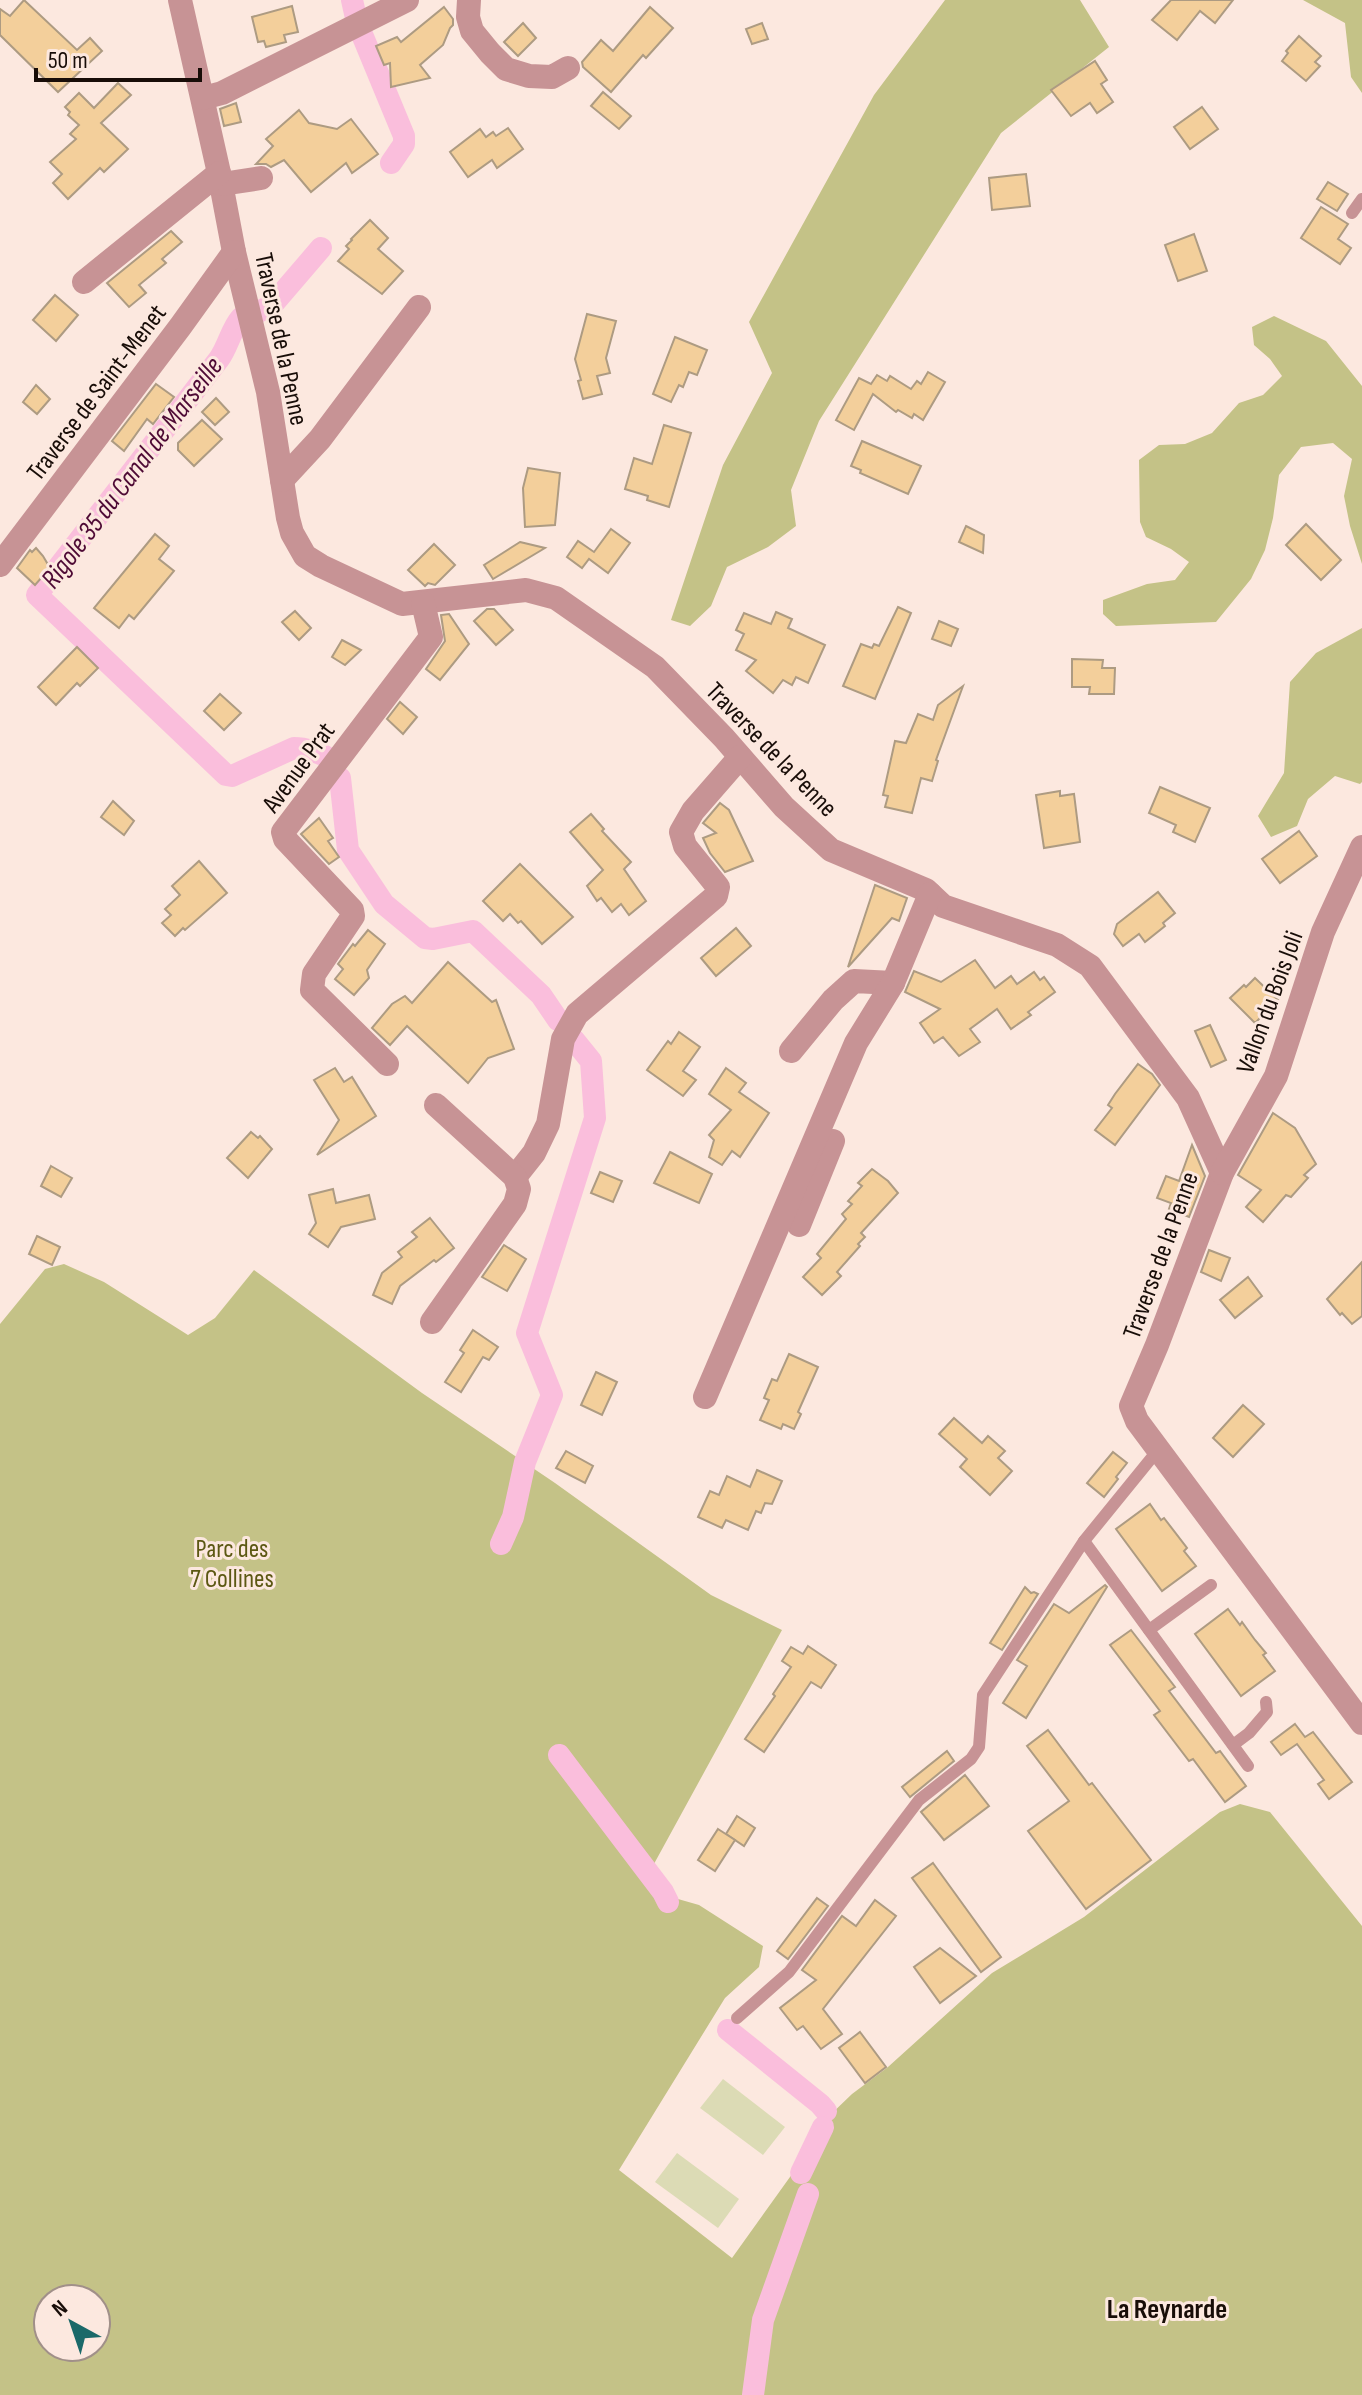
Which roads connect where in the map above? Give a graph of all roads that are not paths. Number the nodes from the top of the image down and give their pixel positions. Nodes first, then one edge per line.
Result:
1 (180, 0) edge
2 (407, 0) edge
3 (469, 0) edge
4 (568, 68) dead end
5 (203, 98) junction
6 (220, 178) junction
7 (261, 178) dead end
8 (1362, 199) edge
9 (1352, 213) dead end
10 (234, 252) junction
11 (84, 282) dead end
12 (419, 307) dead end
13 (282, 480) junction
14 (0, 565) edge
15 (423, 603) junction
16 (740, 757) junction
17 (1362, 847) edge
18 (930, 894) junction
19 (893, 983) junction
20 (791, 1051) dead end
21 (387, 1064) dead end
22 (436, 1105) dead end
23 (1222, 1173) junction
24 (515, 1177) junction
25 (799, 1225) dead end
26 (432, 1322) dead end
27 (705, 1397) dead end
28 (1158, 1450) junction
29 (1084, 1541) junction
30 (1211, 1585) dead end
31 (1149, 1630) junction
32 (1266, 1702) dead end
33 (1362, 1723) edge
34 (1233, 1745) junction
35 (1248, 1766) dead end
36 (737, 2018) dead end

1 - 5 street, Traverse de la Penne
2 - 5 street
3 - 4 street
5 - 6 street, Traverse de la Penne
6 - 7 street
6 - 10 street, Traverse de la Penne
6 - 11 street
8 - 9 lane
10 - 13 street, Traverse de la Penne
10 - 14 street, Traverse de Saint-Menet
12 - 13 street
13 - 15 street, Traverse de la Penne
15 - 16 street, Traverse de la Penne
15 - 21 street, Avenue Prat
16 - 18 street, Traverse de la Penne
16 - 24 street
17 - 23 street, Vallon du Bois Joli
18 - 19 street
18 - 23 street, Traverse de la Penne
19 - 20 street
19 - 25 street
19 - 27 street
22 - 24 street
23 - 28 street, Traverse de la Penne
24 - 26 street
28 - 29 lane
28 - 33 street, Traverse de la Penne
29 - 31 lane
29 - 36 lane
30 - 31 lane
31 - 34 lane
32 - 34 lane
34 - 35 lane

